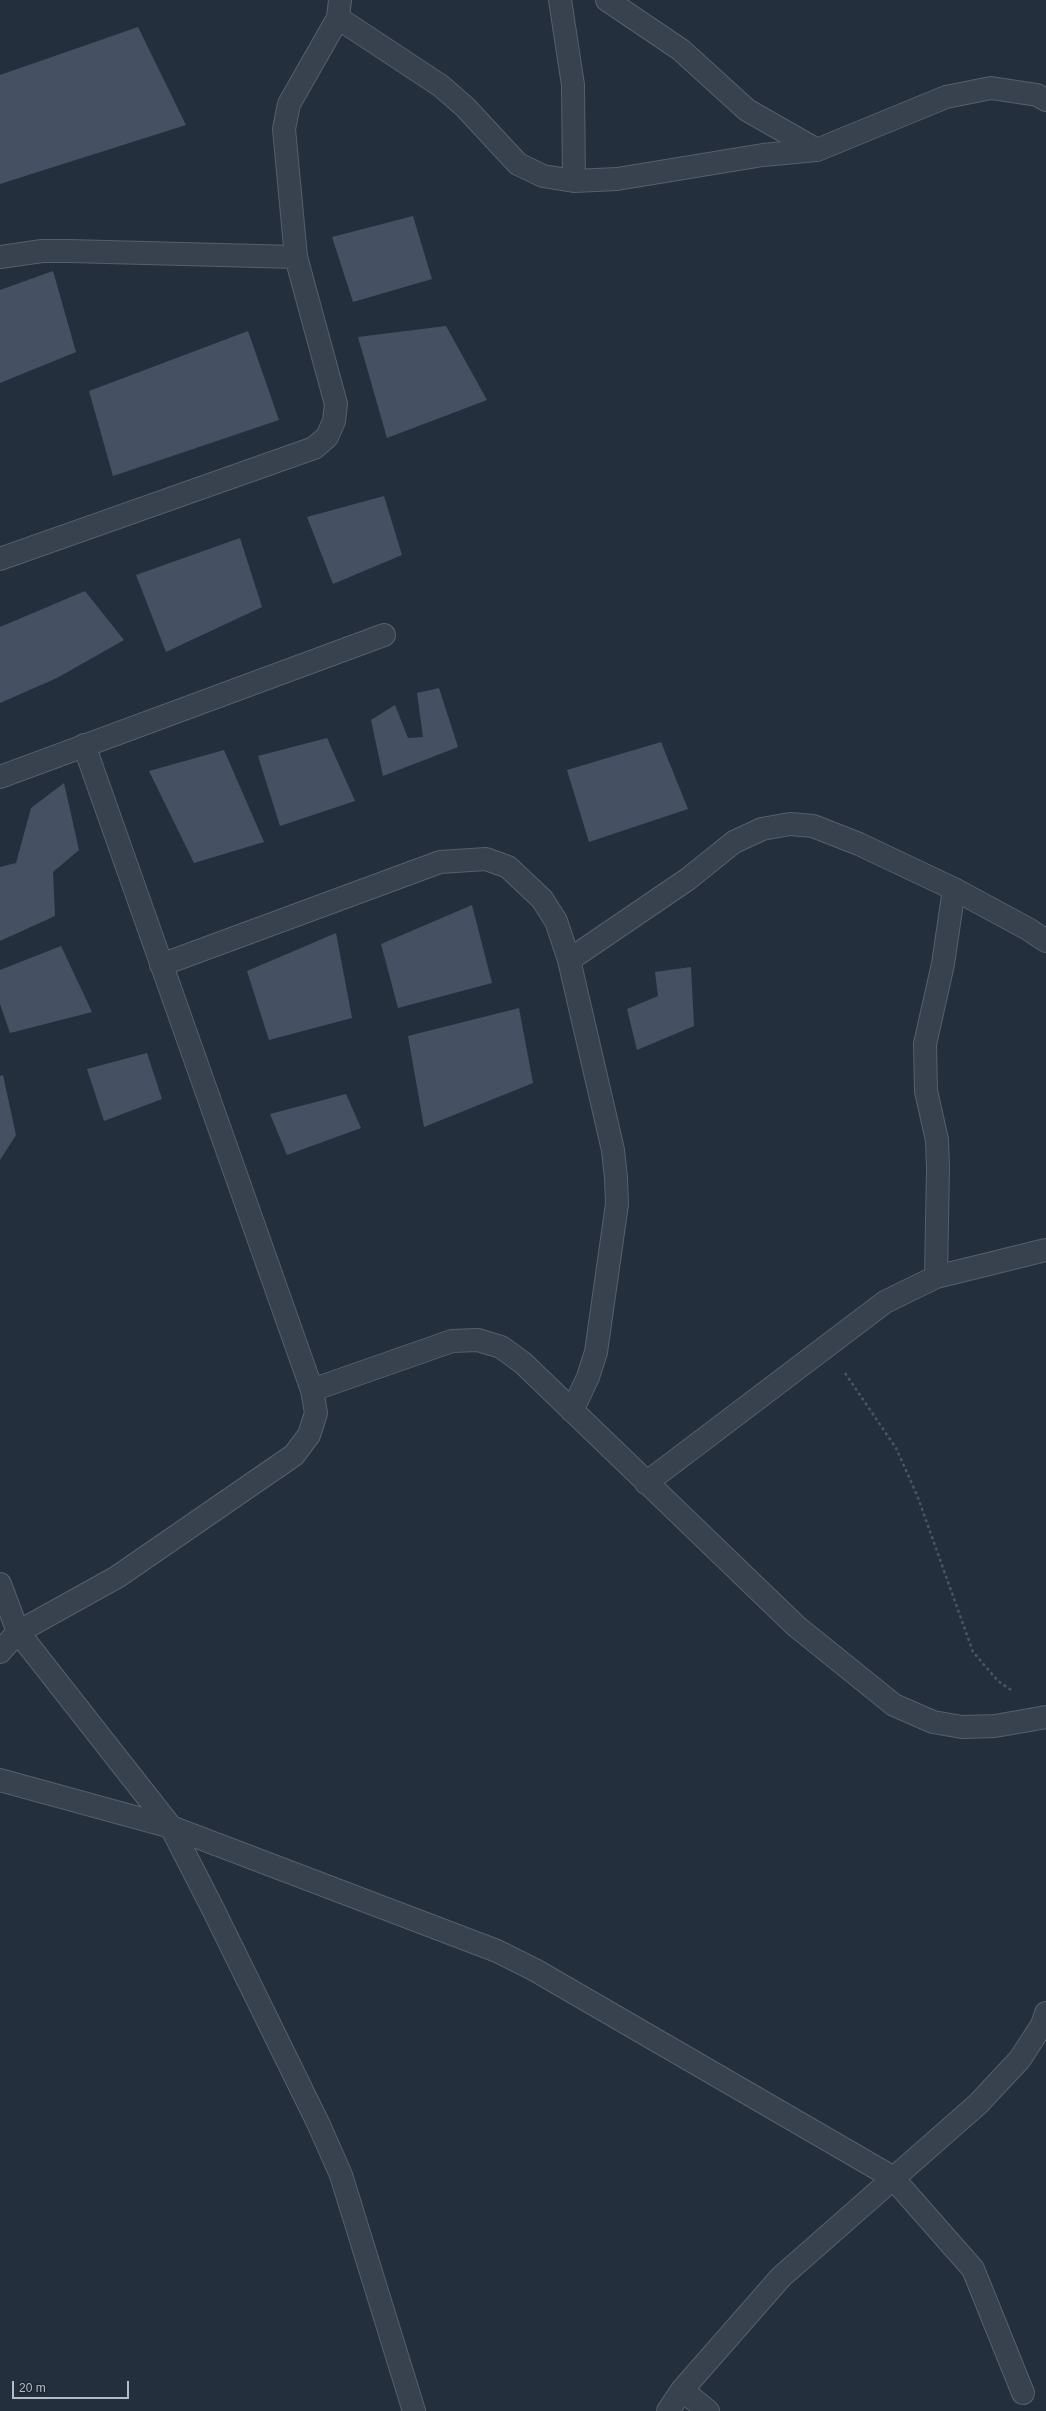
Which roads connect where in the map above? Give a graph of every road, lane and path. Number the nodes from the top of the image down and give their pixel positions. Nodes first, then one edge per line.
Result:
1 (560, 0) edge
2 (607, 0) edge
3 (339, 9) edge
4 (1046, 100) edge
5 (817, 150) junction
6 (574, 181) junction
7 (0, 257) edge
8 (296, 257) junction
9 (0, 559) edge
10 (384, 635) dead end
11 (84, 745) junction
12 (0, 777) edge
13 (954, 889) junction
14 (1046, 941) edge
15 (569, 960) junction
16 (161, 965) junction
17 (1046, 1250) edge
18 (936, 1277) junction
19 (827, 1346) junction
20 (312, 1390) junction
21 (572, 1411) junction
22 (646, 1483) junction
23 (0, 1584) edge
24 (9, 1633) edge
25 (0, 1652) edge
26 (1016, 1693) dead end
27 (1046, 1717) edge
28 (0, 1780) edge
29 (172, 1827) junction
30 (1046, 2013) edge
31 (892, 2177) junction
32 (682, 2390) junction
33 (1023, 2393) dead end
34 (414, 2411) edge
35 (668, 2411) edge
36 (708, 2411) edge

1 - 6 street
2 - 5 street
3 - 6 street
3 - 8 street
4 - 5 street
5 - 6 street
7 - 8 street
8 - 9 street
10 - 11 street
11 - 12 street
11 - 16 street
13 - 14 street
13 - 15 street
13 - 18 street
15 - 16 street
15 - 21 street
16 - 20 street
17 - 18 street
18 - 19 street
19 - 22 street
19 - 26 path
20 - 21 street
20 - 24 street
21 - 22 street
22 - 27 street
23 - 24 street
24 - 25 street
24 - 29 street
28 - 29 street
29 - 31 street
29 - 34 street
30 - 31 street
31 - 32 street
31 - 33 street
32 - 35 street
32 - 36 street

